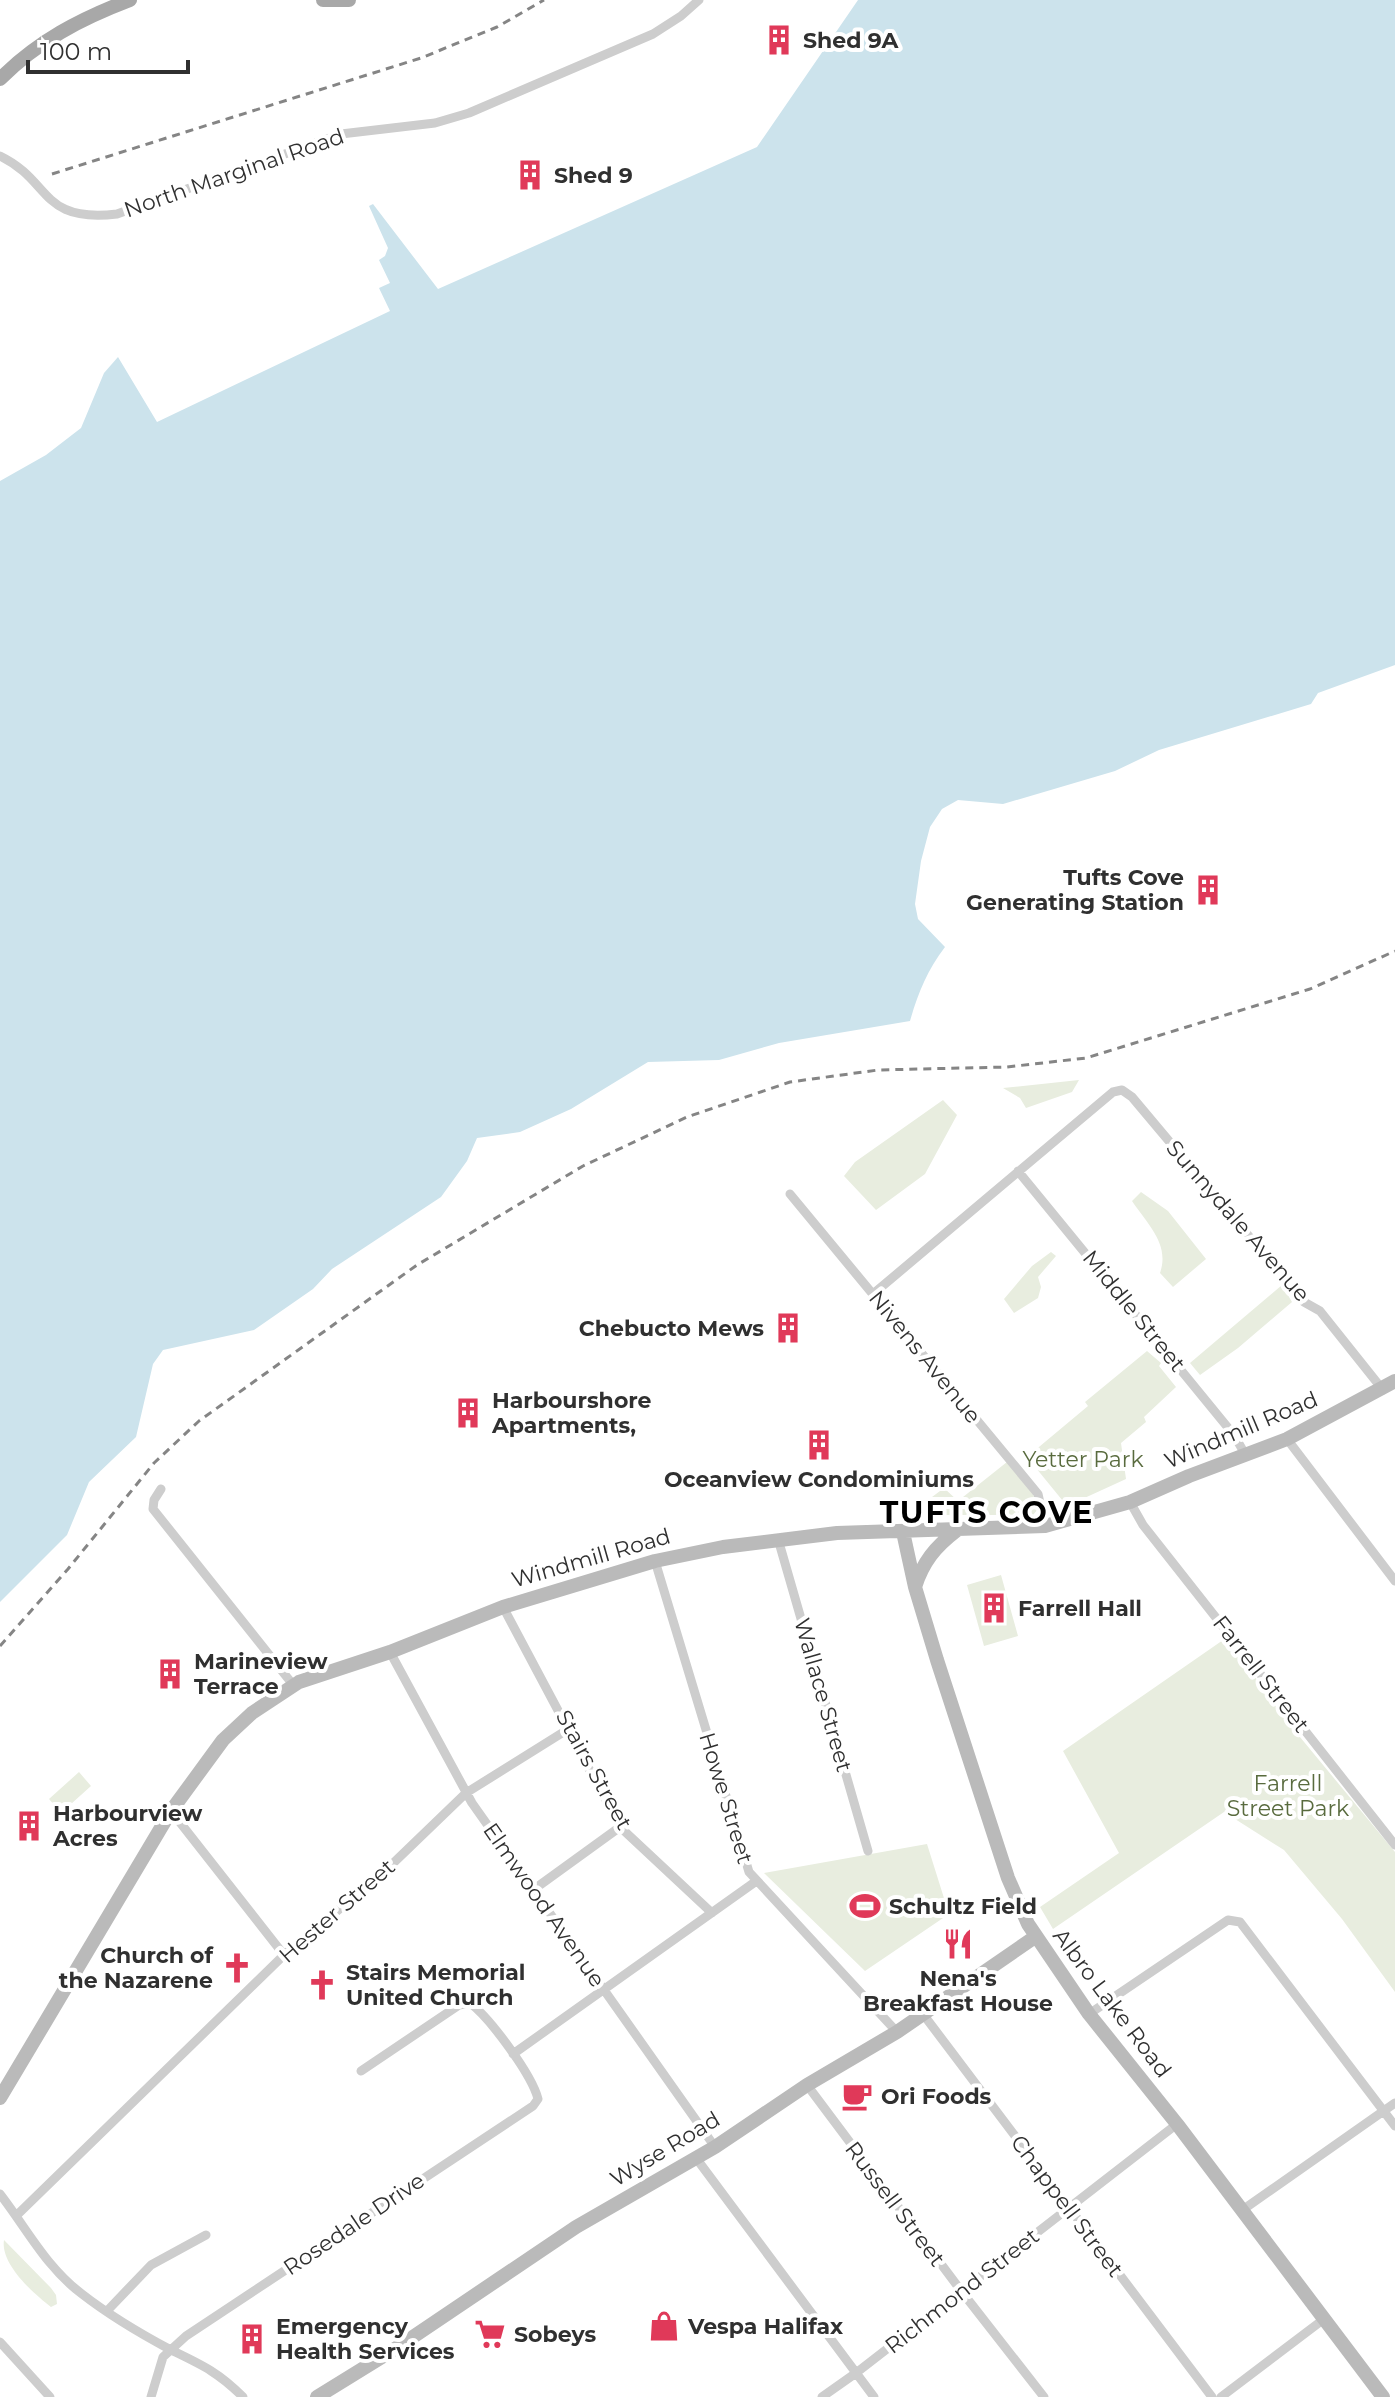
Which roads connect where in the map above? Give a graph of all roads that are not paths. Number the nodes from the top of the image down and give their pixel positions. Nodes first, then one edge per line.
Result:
1 (130, 0) edge
2 (323, 0) edge
3 (349, 0) edge
4 (699, 0) edge
5 (0, 79) edge
6 (0, 156) edge
7 (1018, 1171) junction
8 (790, 1194) dead end
9 (873, 1294) junction
10 (1389, 1386) edge
11 (1287, 1439) junction
12 (1245, 1454) junction
13 (161, 1489) dead end
14 (1130, 1502) junction
15 (1045, 1526) junction
16 (956, 1531) junction
17 (903, 1532) junction
18 (778, 1539) junction
19 (655, 1561) junction
20 (1395, 1581) edge
21 (915, 1587) junction
22 (503, 1607) junction
23 (390, 1652) junction
24 (294, 1686) junction
25 (570, 1728) junction
26 (466, 1793) junction
27 (171, 1811) junction
28 (620, 1827) junction
29 (1395, 1845) edge
30 (868, 1851) dead end
31 (755, 1882) junction
32 (533, 1890) junction
33 (712, 1913) junction
34 (1035, 1937) junction
35 (284, 1955) junction
36 (605, 1990) junction
37 (923, 2014) junction
38 (1089, 2014) junction
39 (897, 2032) junction
40 (513, 2054) junction
41 (361, 2071) dead end
42 (807, 2085) junction
43 (1, 2094) edge
44 (1395, 2103) edge
45 (1383, 2110) junction
46 (1177, 2124) junction
47 (1395, 2126) edge
48 (715, 2147) junction
49 (696, 2158) junction
50 (0, 2194) edge
51 (1069, 2209) junction
52 (1241, 2211) junction
53 (17, 2215) junction
54 (206, 2235) dead end
55 (962, 2292) junction
56 (107, 2311) junction
57 (1324, 2319) junction
58 (0, 2342) edge
59 (170, 2349) junction
60 (856, 2373) junction
61 (50, 2397) edge
62 (151, 2397) edge
63 (243, 2397) edge
64 (317, 2397) edge
65 (822, 2397) edge
66 (874, 2397) edge
67 (1044, 2397) edge
68 (1212, 2397) edge
69 (1221, 2397) edge
70 (1383, 2397) edge

1 - 5 main road
2 - 3 main road
4 - 6 street, North Marginal Road
7 - 9 street
7 - 10 street, Sunnydale Avenue
7 - 12 street, Middle Street
8 - 9 street, Nivens Avenue
9 - 15 street, Nivens Avenue
10 - 11 main road, Windmill Road
11 - 12 main road, Windmill Road
11 - 20 street
12 - 14 main road, Windmill Road
13 - 24 street
14 - 15 main road, Windmill Road
14 - 29 street, Farrell Street
15 - 16 main road, Windmill Road
16 - 17 main road, Windmill Road
16 - 21 main road
17 - 18 main road, Windmill Road
17 - 21 main road, Albro Lake Road
18 - 19 main road, Windmill Road
18 - 30 street, Wallace Street
19 - 22 main road, Windmill Road
19 - 31 street, Howe Street
21 - 34 main road, Albro Lake Road
22 - 23 main road, Windmill Road
22 - 25 street, Stairs Street
23 - 24 main road, Windmill Road
23 - 26 street, Elmwood Avenue
24 - 27 main road, Windmill Road
25 - 26 street, Hester Street
25 - 28 street, Stairs Street
26 - 32 street, Elmwood Avenue
26 - 35 street, Hester Street
27 - 35 street
27 - 43 main road, Windmill Road
28 - 32 street
28 - 33 street, Stairs Street
31 - 33 street
31 - 39 street, Howe Street
32 - 36 street, Elmwood Avenue
33 - 36 street
34 - 37 main road, Wyse Road
34 - 38 main road, Albro Lake Road
35 - 53 street, Hester Street
36 - 40 street
36 - 48 street, Elmwood Avenue
37 - 39 main road, Wyse Road
37 - 51 street, Chappell Street
38 - 45 street
38 - 46 main road, Albro Lake Road
39 - 42 main road, Wyse Road
40 - 41 street
40 - 59 street, Rosedale Drive
42 - 48 main road, Wyse Road
42 - 55 street, Russell Street
44 - 45 street
45 - 47 street
45 - 52 street
46 - 51 street, Richmond Street
46 - 52 main road, Albro Lake Road
48 - 49 main road, Wyse Road
49 - 60 street
49 - 64 main road, Wyse Road
50 - 53 street
51 - 55 street, Richmond Street
51 - 68 street, Chappell Street
52 - 57 main road, Albro Lake Road
53 - 56 street
54 - 56 street
55 - 60 street, Richmond Street
55 - 67 street, Russell Street
56 - 59 street
57 - 69 street
57 - 70 main road, Albro Lake Road
58 - 61 street
59 - 62 street
59 - 63 street
60 - 65 street, Richmond Street
60 - 66 street

